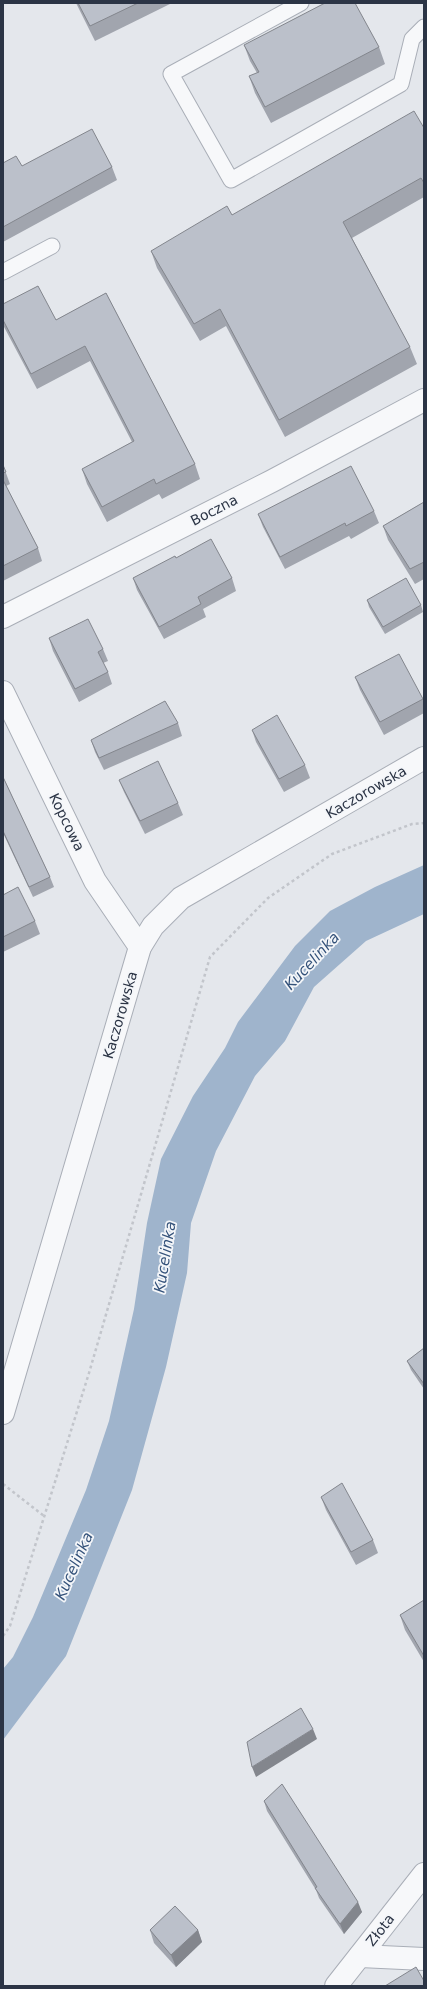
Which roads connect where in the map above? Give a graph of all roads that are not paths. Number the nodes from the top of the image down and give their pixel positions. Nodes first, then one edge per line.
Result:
1 (301, 3) edge
2 (424, 27) edge
3 (52, 246) dead end
4 (3, 272) edge
5 (424, 400) edge
6 (3, 617) edge
7 (3, 692) edge
8 (424, 758) edge
9 (140, 947) junction
10 (3, 1413) edge
11 (424, 1874) edge
12 (360, 1956) junction
13 (424, 1959) edge
14 (336, 1986) edge

1 - 2 lane
3 - 4 lane
5 - 6 street, Boczna
7 - 9 street, Kopcowa
8 - 9 street, Kaczorowska
9 - 10 street, Kaczorowska
11 - 12 street, Złota
12 - 13 street
12 - 14 street, Złota

